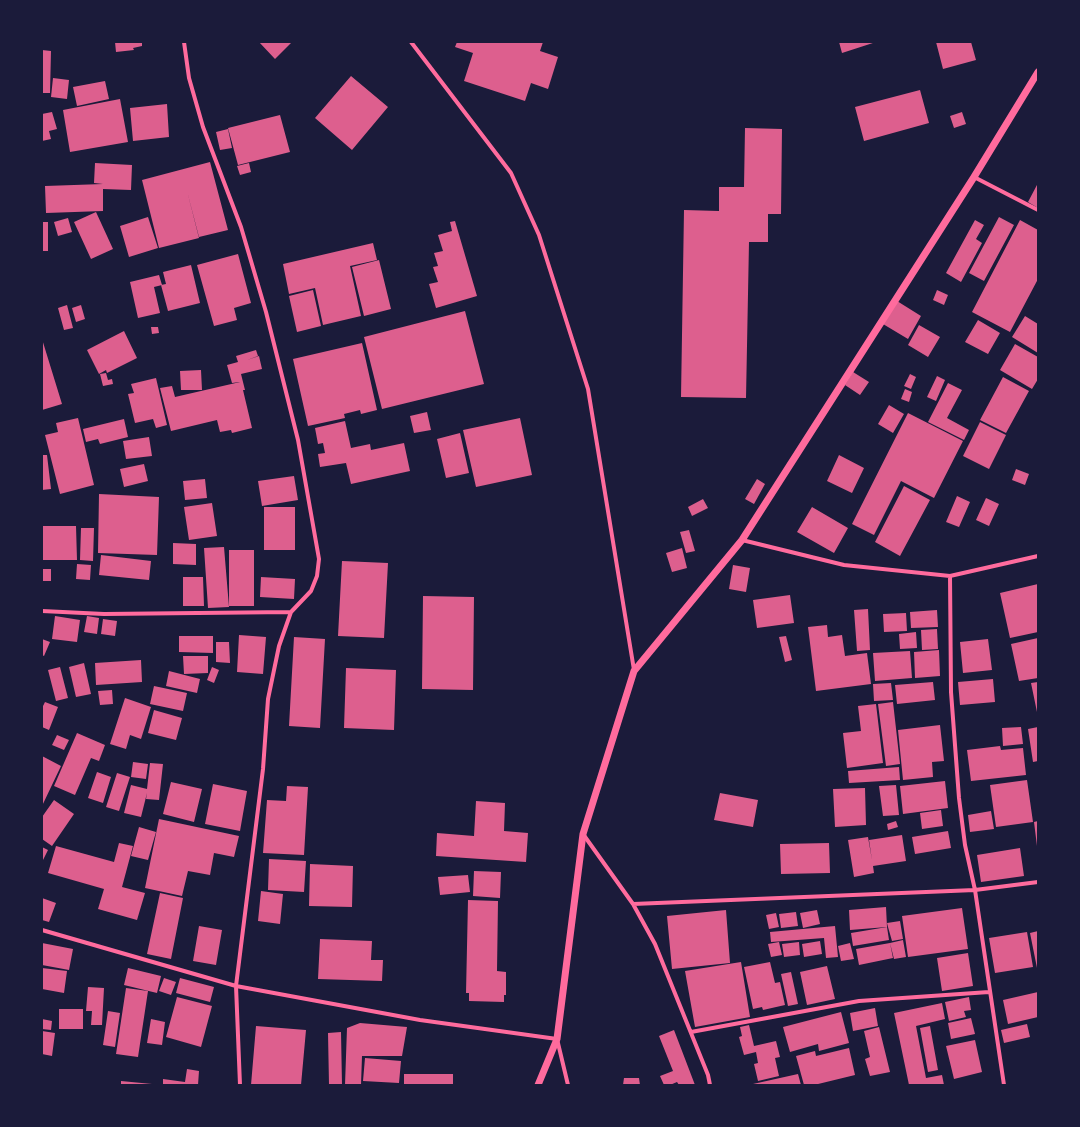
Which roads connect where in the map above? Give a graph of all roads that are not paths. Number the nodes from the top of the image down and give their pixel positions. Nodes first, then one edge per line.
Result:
1 (184, 42) edge
2 (411, 42) edge
3 (1038, 72) edge
4 (974, 177) junction
5 (1038, 210) edge
6 (742, 540) junction
7 (1038, 556) edge
8 (950, 576) junction
9 (42, 611) edge
10 (291, 612) junction
11 (634, 671) junction
12 (583, 834) junction
13 (1038, 882) edge
14 (975, 890) junction
15 (633, 904) junction
16 (42, 930) edge
17 (236, 986) junction
18 (989, 992) junction
19 (691, 1032) junction
20 (557, 1039) junction
21 (240, 1085) edge
22 (538, 1085) edge
23 (568, 1085) edge
24 (710, 1085) edge
25 (1004, 1085) edge

1 - 10 street
2 - 11 street
3 - 4 street
4 - 5 street
4 - 6 street
6 - 8 street
6 - 11 street
7 - 8 street
8 - 14 street
9 - 10 street
10 - 17 street
11 - 12 street
12 - 15 street
12 - 20 street
13 - 14 street
14 - 15 street
14 - 18 street
15 - 19 street
16 - 17 street
17 - 20 street
17 - 21 street
18 - 19 street
18 - 25 street
19 - 24 street
20 - 22 street
20 - 23 street

